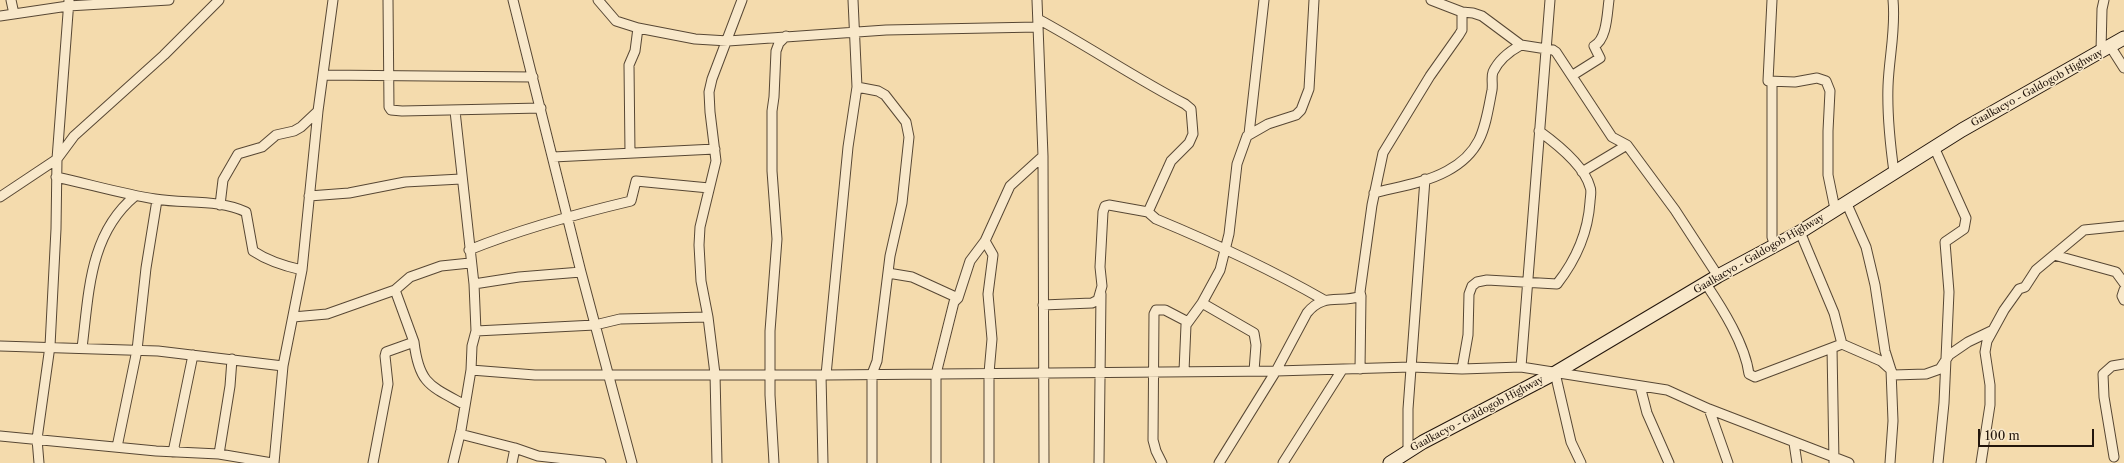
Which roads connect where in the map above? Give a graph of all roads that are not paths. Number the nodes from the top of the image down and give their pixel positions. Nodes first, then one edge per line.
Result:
1 (11, 0) edge
2 (169, 0) edge
3 (219, 0) edge
4 (333, 0) edge
5 (388, 0) edge
6 (514, 0) edge
7 (598, 0) edge
8 (742, 0) edge
9 (852, 0) edge
10 (1037, 0) edge
11 (1264, 0) edge
12 (1314, 0) edge
13 (1430, 0) edge
14 (1550, 0) edge
15 (1609, 0) edge
16 (1772, 0) edge
17 (1894, 0) edge
18 (2104, 0) edge
19 (68, 3) edge
20 (1462, 12) junction
21 (14, 14) junction
22 (0, 16) edge
23 (1038, 23) junction
24 (638, 28) junction
25 (853, 33) junction
26 (786, 36) junction
27 (2124, 38) edge
28 (728, 41) junction
29 (1521, 45) junction
30 (1545, 48) junction
31 (2106, 49) junction
32 (2124, 68) edge
33 (324, 75) junction
34 (390, 75) junction
35 (1573, 75) junction
36 (533, 77) junction
37 (1772, 81) junction
38 (857, 87) junction
39 (541, 108) junction
40 (318, 111) junction
41 (455, 111) junction
42 (1539, 131) junction
43 (1249, 134) junction
44 (1627, 145) junction
45 (1934, 147) junction
46 (715, 149) junction
47 (630, 153) junction
48 (1043, 156) junction
49 (553, 158) junction
50 (57, 159) junction
51 (1582, 172) junction
52 (1894, 172) junction
53 (56, 177) junction
54 (461, 179) junction
55 (1425, 179) junction
56 (709, 188) junction
57 (1374, 193) junction
58 (135, 196) junction
59 (309, 196) junction
60 (0, 197) edge
61 (157, 200) junction
62 (1846, 202) junction
63 (220, 205) junction
64 (1835, 209) junction
65 (1148, 212) junction
66 (567, 216) junction
67 (2124, 226) edge
68 (1800, 232) junction
69 (985, 241) junction
70 (1775, 246) junction
71 (1226, 248) junction
72 (469, 250) junction
73 (2054, 255) junction
74 (470, 263) junction
75 (302, 270) junction
76 (581, 272) junction
77 (888, 273) junction
78 (1718, 276) junction
79 (1527, 281) junction
80 (2124, 283) edge
81 (474, 284) junction
82 (1706, 284) junction
83 (395, 290) junction
84 (2124, 290) edge
85 (1101, 294) junction
86 (1361, 296) junction
87 (958, 298) junction
88 (1324, 300) junction
89 (2124, 300) edge
90 (1202, 303) junction
91 (1044, 306) junction
92 (293, 317) junction
93 (708, 317) junction
94 (1188, 322) junction
95 (595, 325) junction
96 (476, 331) junction
97 (1991, 331) junction
98 (414, 342) junction
99 (1842, 344) junction
100 (0, 346) edge
101 (50, 346) junction
102 (82, 348) junction
103 (1832, 348) junction
104 (137, 350) junction
105 (193, 354) junction
106 (232, 359) junction
107 (1946, 360) junction
108 (2124, 364) edge
109 (283, 366) junction
110 (1521, 366) junction
111 (1411, 367) junction
112 (1360, 369) junction
113 (1462, 369) junction
114 (471, 370) junction
115 (1342, 370) junction
116 (1891, 370) junction
117 (1153, 371) junction
118 (1184, 371) junction
119 (1254, 371) junction
120 (1276, 371) junction
121 (1043, 372) junction
122 (1101, 372) junction
123 (989, 373) junction
124 (1555, 373) junction
125 (716, 374) junction
126 (771, 374) junction
127 (872, 374) junction
128 (936, 374) junction
129 (824, 375) junction
130 (610, 376) junction
131 (1640, 386) junction
132 (465, 406) junction
133 (1709, 409) junction
134 (460, 434) junction
135 (0, 436) edge
136 (37, 439) junction
137 (1794, 443) junction
138 (117, 448) junction
139 (515, 448) junction
140 (1408, 451) junction
141 (173, 452) junction
142 (219, 454) junction
143 (2124, 455) edge
144 (1834, 460) edge
145 (2114, 460) edge
146 (564, 461) edge
147 (39, 463) edge
148 (273, 463) edge
149 (374, 463) edge
150 (453, 463) edge
151 (512, 463) edge
152 (601, 463) edge
153 (632, 463) edge
154 (717, 463) edge
155 (774, 463) edge
156 (823, 463) edge
157 (872, 463) edge
158 (936, 463) edge
159 (989, 463) edge
160 (1044, 463) edge
161 (1099, 463) edge
162 (1162, 463) edge
163 (1219, 463) edge
164 (1284, 463) edge
165 (1390, 463) edge
166 (1581, 463) edge
167 (1669, 463) edge
168 (1728, 463) edge
169 (1797, 463) edge
170 (1849, 463) edge
171 (1890, 463) edge
172 (1938, 463) edge
173 (1980, 463) edge

1 - 21 street
2 - 19 street
3 - 50 street
4 - 33 street
5 - 34 street
6 - 36 street
7 - 24 street
8 - 28 street
9 - 25 street
10 - 23 street
11 - 43 street
12 - 43 street
13 - 20 street
14 - 30 street
15 - 35 street
16 - 37 street
17 - 52 street
18 - 31 street
19 - 21 street
19 - 50 street
20 - 29 street
20 - 57 street
21 - 22 street
23 - 25 street
23 - 48 street
23 - 65 street
24 - 28 street
24 - 47 street
25 - 26 street
25 - 38 street
26 - 28 street
26 - 126 street
27 - 31 street, Gaalkacyo - Galdogob Highway
28 - 46 street
29 - 30 street
29 - 55 street
30 - 35 street
30 - 42 street
31 - 32 street
31 - 45 street, Gaalkacyo - Galdogob Highway
33 - 34 street
33 - 40 street
34 - 36 street
34 - 41 street
35 - 44 street
36 - 39 street
37 - 64 street
37 - 70 street
38 - 77 street
38 - 129 street
39 - 41 street
39 - 49 street
40 - 59 street
40 - 63 street
41 - 54 street
42 - 51 street
42 - 79 street
43 - 71 street
44 - 51 street
44 - 78 street
45 - 52 street, Gaalkacyo - Galdogob Highway
45 - 107 street
46 - 47 street
46 - 56 street
47 - 49 street
48 - 69 street
48 - 91 street
49 - 66 street
50 - 53 street
50 - 60 street
51 - 79 street
52 - 62 street, Gaalkacyo - Galdogob Highway
53 - 58 street
53 - 101 street
54 - 59 street
54 - 72 street
55 - 57 street
55 - 111 street
56 - 66 street
56 - 93 street
57 - 86 street
58 - 61 street
58 - 102 street
59 - 75 street
61 - 63 street
61 - 104 street
62 - 64 street, Gaalkacyo - Galdogob Highway
62 - 116 street
63 - 75 street
64 - 68 street, Gaalkacyo - Galdogob Highway
65 - 71 street
65 - 85 street
66 - 72 street
66 - 76 street
67 - 73 street
68 - 70 street, Gaalkacyo - Galdogob Highway
68 - 99 street
69 - 87 street
69 - 123 street
70 - 78 street, Gaalkacyo - Galdogob Highway
71 - 88 street
71 - 90 street
72 - 74 street
73 - 80 street
73 - 97 street
74 - 81 street
74 - 83 street
75 - 92 street
76 - 81 street
76 - 95 street
77 - 87 street
77 - 127 street
78 - 82 street, Gaalkacyo - Galdogob Highway
79 - 110 street
79 - 113 street
81 - 96 street
82 - 103 street
82 - 124 street, Gaalkacyo - Galdogob Highway
83 - 92 street
83 - 98 street
84 - 89 street
85 - 91 street
85 - 122 street
86 - 88 street
86 - 112 street
87 - 128 street
88 - 120 street
90 - 94 street
90 - 119 street
91 - 121 street
92 - 109 street
93 - 95 street
93 - 125 street
94 - 117 street
94 - 118 street
95 - 96 street
95 - 130 street
96 - 114 street
97 - 107 street
97 - 173 street
98 - 132 street
98 - 149 street
99 - 103 street
99 - 116 street
100 - 101 street
101 - 102 street
101 - 136 street
102 - 104 street
103 - 144 street
104 - 105 street
104 - 138 street
105 - 106 street
105 - 141 street
106 - 109 street
106 - 142 street
107 - 116 street
107 - 172 street
108 - 145 street
109 - 148 street
110 - 113 street
110 - 124 street
111 - 112 street
111 - 113 street
111 - 140 street
112 - 115 street
114 - 130 street
114 - 132 street
115 - 120 street
115 - 164 street
116 - 171 street
117 - 118 street
117 - 122 street
117 - 162 street
118 - 119 street
119 - 120 street
120 - 163 street
121 - 122 street
121 - 123 street
121 - 160 street
122 - 161 street
123 - 128 street
123 - 159 street
124 - 131 street
124 - 140 street, Gaalkacyo - Galdogob Highway
124 - 166 street
125 - 126 street
125 - 130 street
125 - 154 street
126 - 129 street
126 - 155 street
127 - 128 street
127 - 129 street
127 - 157 street
128 - 158 street
129 - 156 street
130 - 153 street
131 - 133 street
131 - 167 street
132 - 134 street
133 - 137 street
133 - 168 street
134 - 139 street
134 - 150 street
135 - 136 street
136 - 138 street
136 - 147 street
137 - 144 street
137 - 169 street
138 - 141 street
139 - 146 street
139 - 151 street
140 - 165 street, Gaalkacyo - Galdogob Highway
141 - 142 street
142 - 148 street
143 - 145 street
144 - 170 street
146 - 152 street

